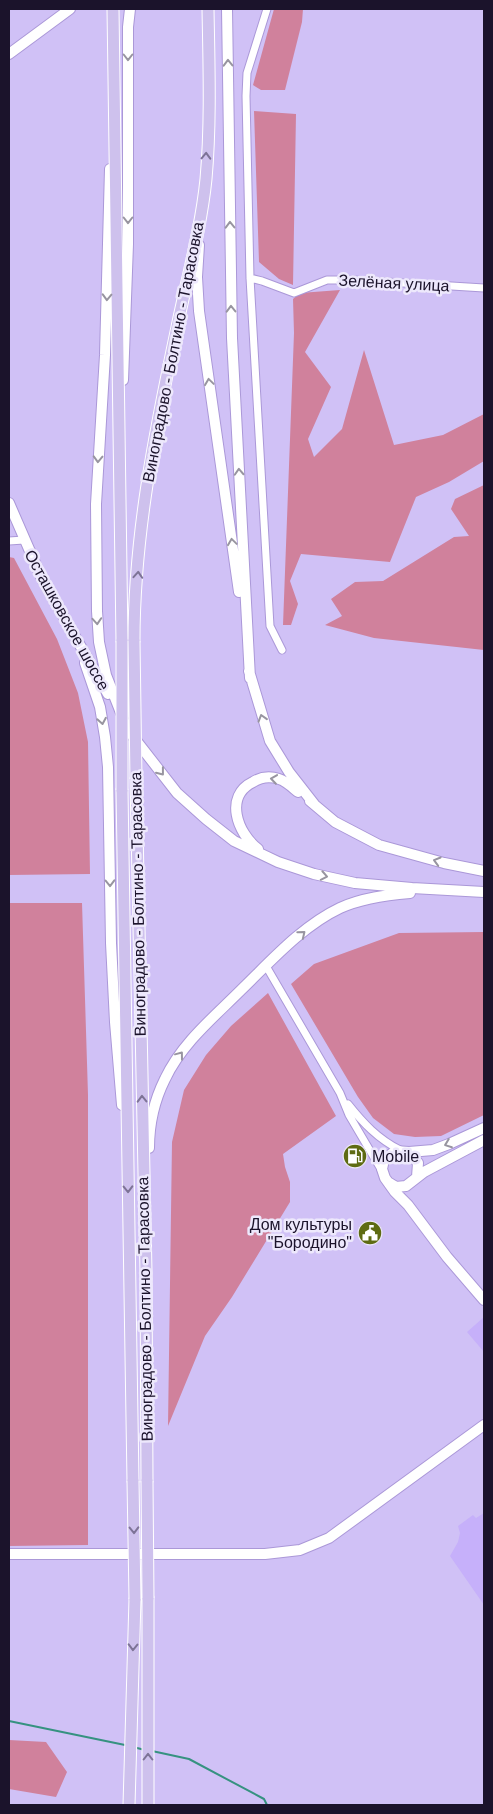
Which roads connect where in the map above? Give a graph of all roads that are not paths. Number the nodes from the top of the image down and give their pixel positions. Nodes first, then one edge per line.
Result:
1 (70, 9) edge
2 (113, 9) edge
3 (130, 9) edge
4 (208, 9) edge
5 (227, 9) edge
6 (267, 9) edge
7 (113, 38) junction
8 (9, 54) edge
9 (206, 179) junction
10 (250, 278) junction
11 (484, 288) edge
12 (119, 497) junction
13 (9, 503) edge
14 (24, 540) junction
15 (9, 541) edge
16 (78, 641) junction
17 (282, 650) dead end
18 (250, 678) junction
19 (125, 724) junction
20 (314, 804) junction
21 (278, 862) junction
22 (484, 871) edge
23 (443, 890) junction
24 (484, 892) edge
25 (266, 966) junction
26 (340, 1094) junction
27 (484, 1128) edge
28 (484, 1140) edge
29 (405, 1151) junction
30 (128, 1166) junction
31 (386, 1178) junction
32 (414, 1181) junction
33 (408, 1205) junction
34 (146, 1272) junction
35 (484, 1300) edge
36 (484, 1425) edge
37 (9, 1554) edge
38 (129, 1805) edge
39 (148, 1805) edge

1 - 8 main road
2 - 7 main road, Виноградово - Болтино - Тарасовка
3 -> 12 main road
9 -> 4 main road, Виноградово - Болтино - Тарасовка
18 -> 5 main road
6 - 10 street
7 - 12 main road, Виноградово - Болтино - Тарасовка
7 -> 19 main road
18 -> 9 main road
34 -> 9 main road, Виноградово - Болтино - Тарасовка, bridge
10 - 11 street, Зелёная улица
10 - 17 street
12 - 30 main road, Виноградово - Болтино - Тарасовка, bridge
13 - 14 main road, Осташковское шоссе
14 - 15 street
14 - 16 main road, Осташковское шоссе
16 - 19 main road, Осташковское шоссе
16 -> 30 main road
20 -> 18 main road
19 -> 21 main road, Осташковское шоссе
20 -> 21 main road
22 -> 20 main road
21 -> 23 main road
23 - 24 main road
25 -> 23 main road
25 - 26 street
34 -> 25 main road
26 - 29 street
26 - 31 street
27 -> 29 main road
28 - 32 main road
29 - 31 main road
29 - 32 main road
30 -> 38 main road, Виноградово - Болтино - Тарасовка, bridge
31 - 32 main road
31 - 33 main road
32 - 33 main road
33 - 35 main road
39 -> 34 main road, Виноградово - Болтино - Тарасовка, bridge
36 - 37 main road

